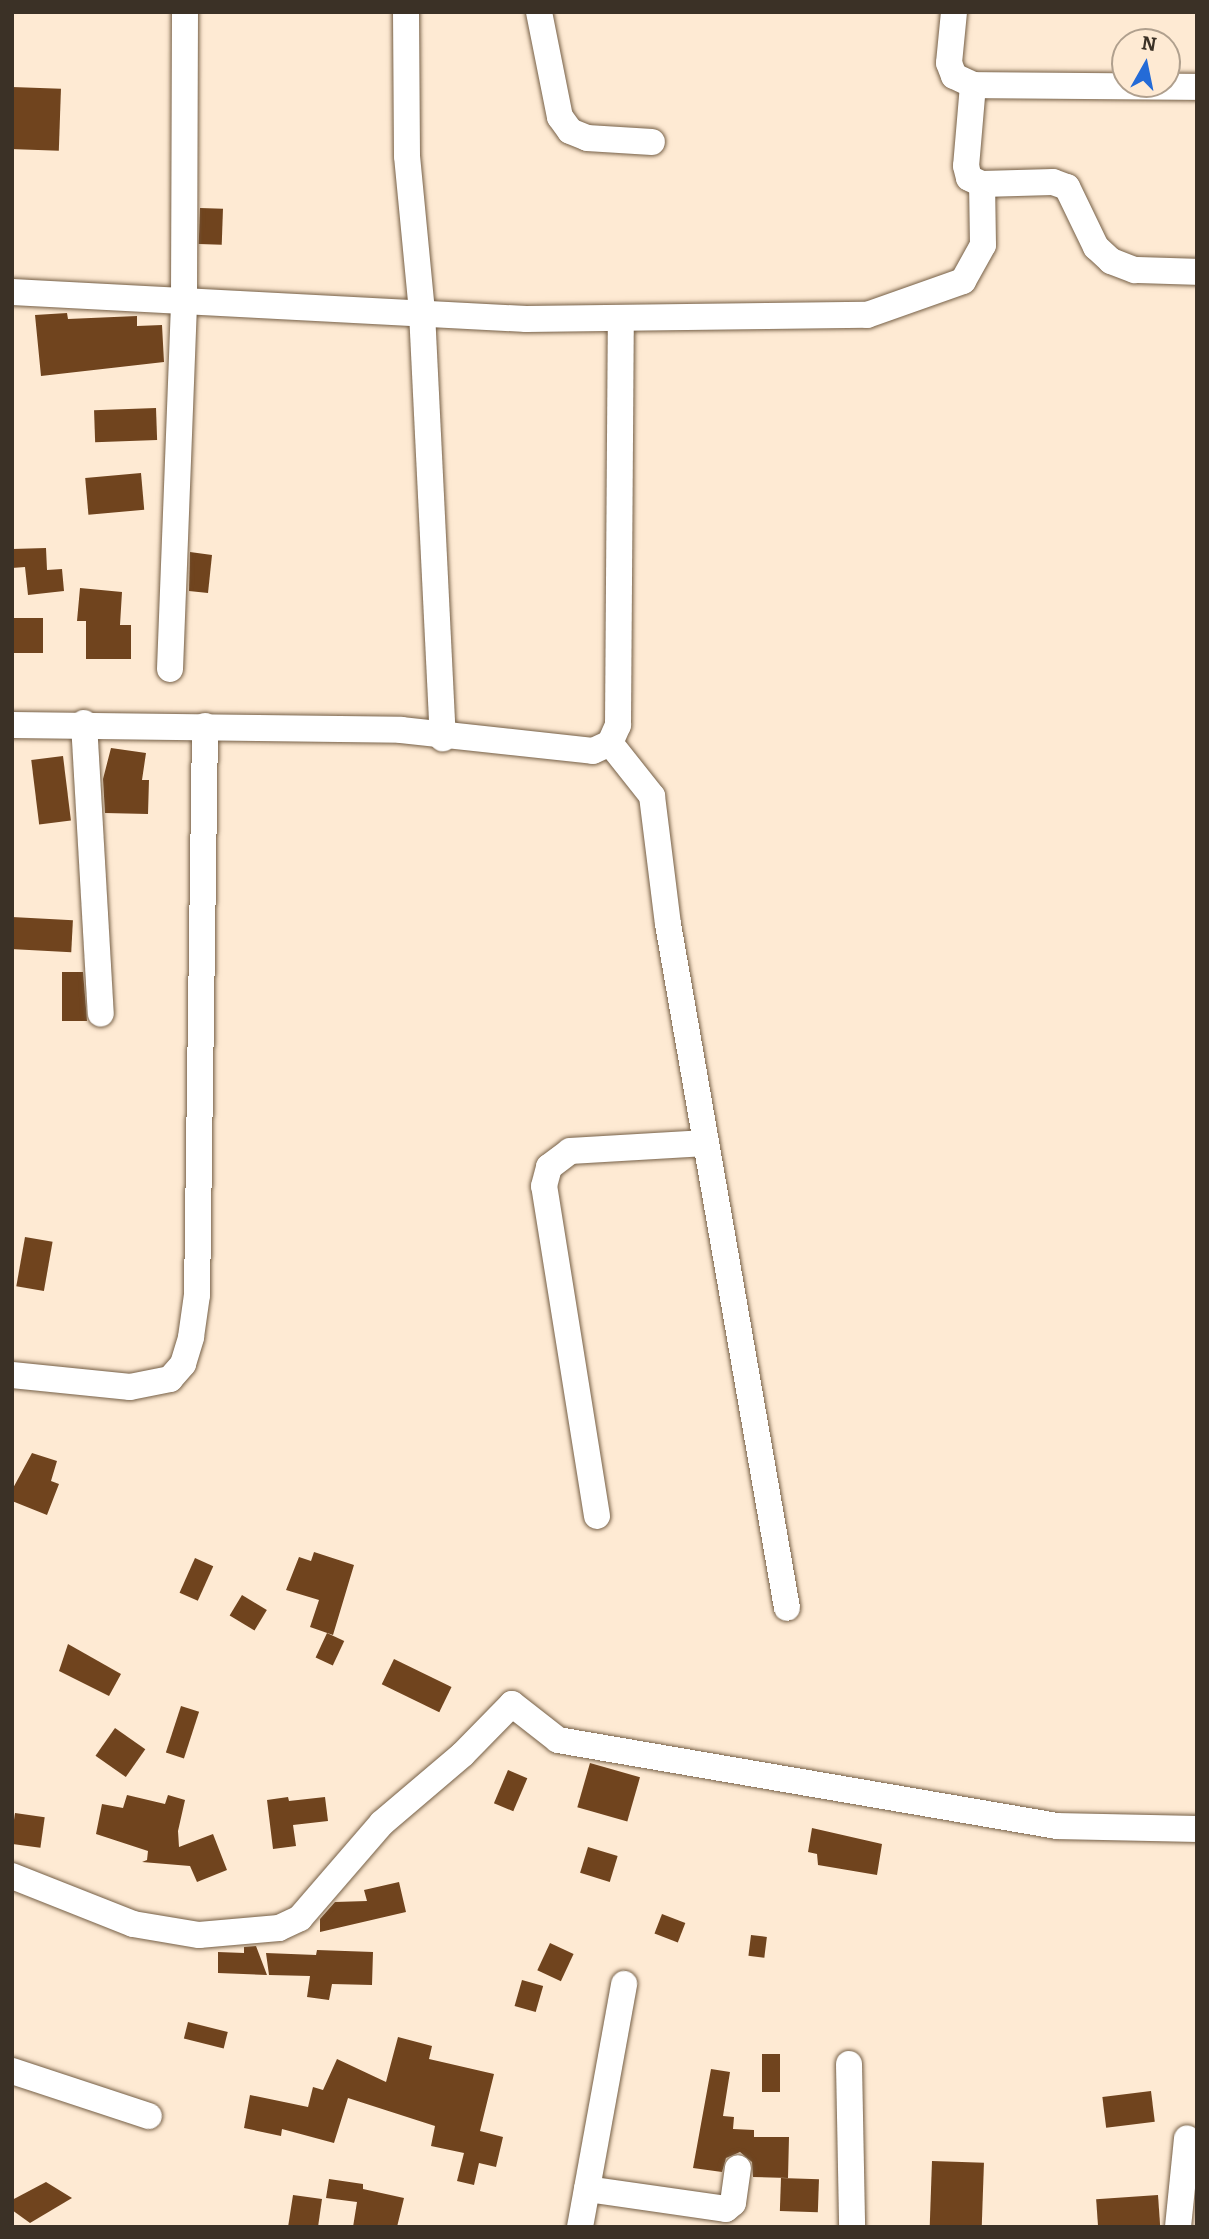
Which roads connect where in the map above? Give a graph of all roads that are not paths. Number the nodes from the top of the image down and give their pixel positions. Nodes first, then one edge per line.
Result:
1 (185, 12) edge
2 (406, 12) edge
3 (539, 12) edge
4 (954, 12) edge
5 (973, 85) junction
6 (1197, 87) edge
7 (652, 142) dead end
8 (982, 184) junction
9 (1197, 272) edge
10 (12, 292) edge
11 (184, 298) junction
12 (422, 312) junction
13 (621, 318) junction
14 (170, 669) dead end
15 (84, 723) junction
16 (12, 725) edge
17 (205, 726) junction
18 (443, 738) junction
19 (610, 743) junction
20 (101, 1014) dead end
21 (706, 1143) junction
22 (12, 1375) edge
23 (597, 1516) dead end
24 (787, 1608) dead end
25 (1197, 1829) edge
26 (12, 1875) edge
27 (624, 1984) dead end
28 (849, 2064) dead end
29 (12, 2071) edge
30 (149, 2116) dead end
31 (1187, 2138) dead end
32 (738, 2168) dead end
33 (587, 2189) junction
34 (580, 2227) edge
35 (852, 2227) edge
36 (1178, 2227) edge

1 - 11 street
2 - 12 street
3 - 7 street
4 - 5 street
5 - 6 street
5 - 8 street
8 - 9 street
8 - 13 street
10 - 11 street
11 - 12 street
11 - 14 street
12 - 13 street
12 - 18 street
13 - 19 street
15 - 16 street
15 - 17 street
15 - 20 street
17 - 18 street
17 - 22 street
18 - 19 street
19 - 21 street
21 - 23 street
21 - 24 street
25 - 26 street
27 - 33 street
28 - 35 street
29 - 30 street
31 - 36 street
32 - 33 street
33 - 34 street

